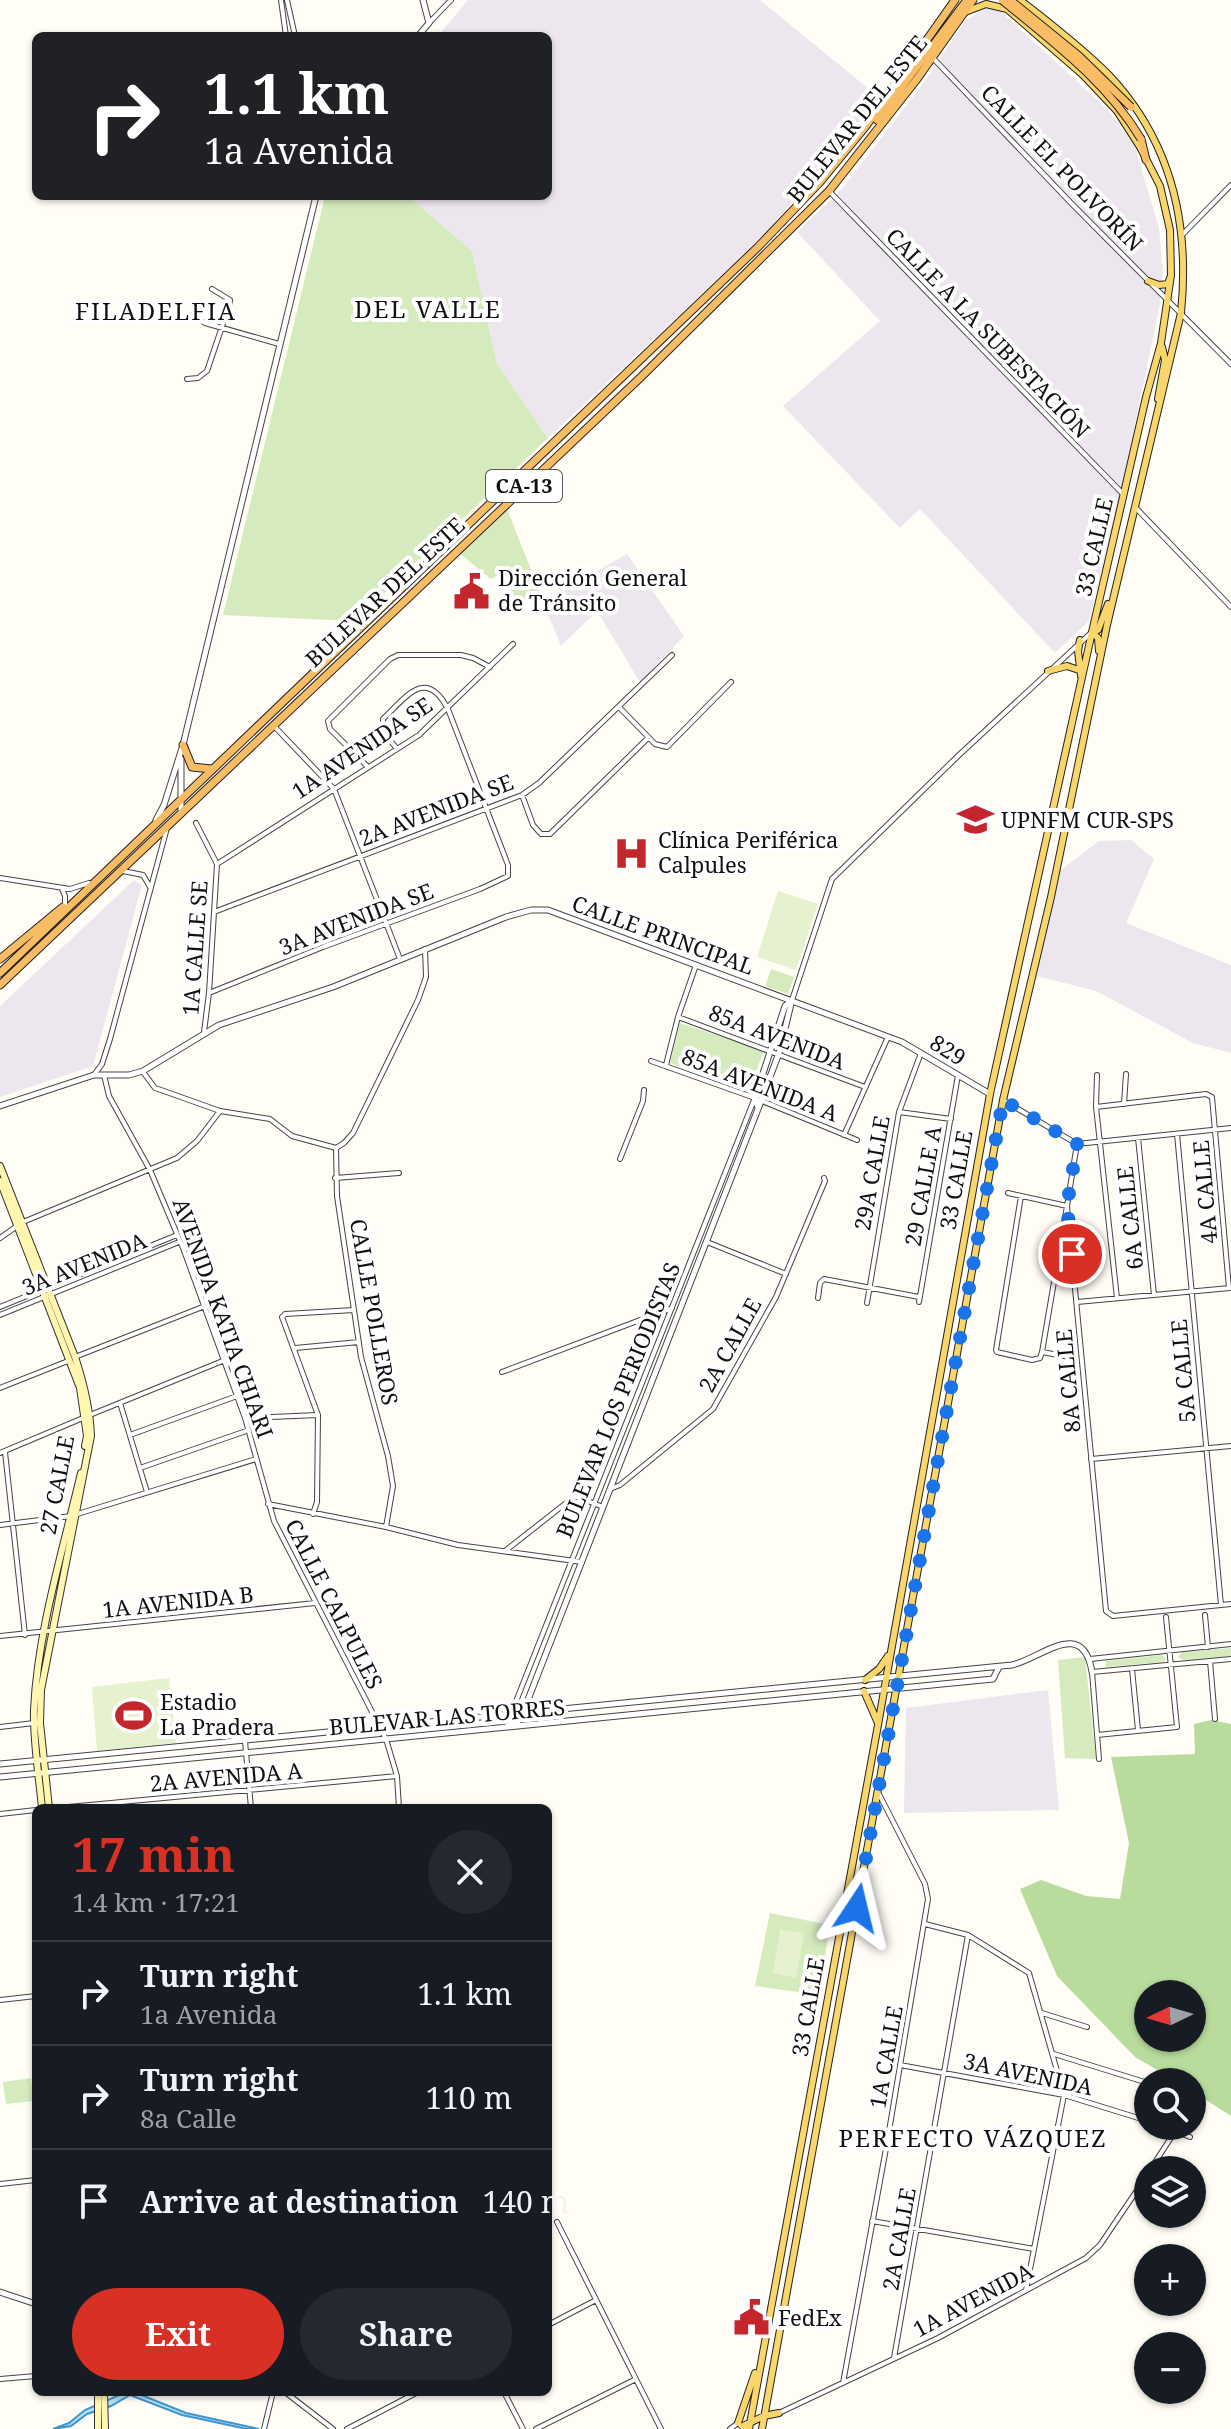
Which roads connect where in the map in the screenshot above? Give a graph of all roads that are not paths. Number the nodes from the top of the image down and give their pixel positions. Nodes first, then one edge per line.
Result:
1 (284, 0) edge
2 (423, 0) edge
3 (451, 0) edge
4 (957, 0) edge
5 (967, 0) edge
6 (973, 0) edge
7 (1010, 0) edge
8 (1020, 0) edge
9 (1001, 3) edge
10 (965, 12) junction
11 (1011, 12) junction
12 (429, 23) junction
13 (286, 32) edge
14 (294, 32) edge
15 (421, 32) edge
16 (932, 57) junction
17 (1134, 110) junction
18 (857, 138) junction
19 (1146, 160) junction
20 (1231, 185) edge
21 (829, 191) junction
22 (315, 200) edge
23 (1183, 234) junction
24 (1171, 275) junction
25 (1148, 281) junction
26 (212, 289) dead end
27 (1169, 302) junction
28 (1181, 313) junction
29 (199, 314) dead end
30 (222, 326) junction
31 (1161, 343) junction
32 (280, 344) junction
33 (1231, 364) edge
34 (187, 379) dead end
35 (1157, 415) junction
36 (563, 434) junction
37 (570, 443) junction
38 (1125, 496) junction
39 (1134, 507) junction
40 (1117, 583) junction
41 (1231, 607) edge
42 (1092, 632) junction
43 (1080, 640) junction
44 (513, 644) dead end
45 (672, 655) dead end
46 (490, 667) junction
47 (1080, 670) junction
48 (1048, 671) junction
49 (1082, 681) junction
50 (731, 682) dead end
51 (1094, 694) junction
52 (619, 707) junction
53 (448, 709) junction
54 (273, 724) junction
55 (259, 726) junction
56 (648, 738) junction
57 (182, 748) junction
58 (397, 749) junction
59 (368, 767) junction
60 (214, 768) junction
61 (221, 774) junction
62 (334, 789) junction
63 (522, 795) junction
64 (181, 799) junction
65 (487, 810) junction
66 (182, 814) junction
67 (196, 823) dead end
68 (168, 827) junction
69 (151, 828) junction
70 (360, 857) junction
71 (217, 864) junction
72 (123, 871) junction
73 (101, 876) junction
74 (0, 878) edge
75 (89, 883) junction
76 (60, 887) junction
77 (150, 887) junction
78 (101, 891) junction
79 (65, 905) junction
80 (214, 912) junction
81 (386, 924) junction
82 (425, 949) junction
83 (0, 959) edge
84 (400, 959) junction
85 (696, 965) junction
86 (0, 973) edge
87 (0, 985) edge
88 (0, 992) edge
89 (209, 993) junction
90 (792, 1000) junction
91 (678, 1017) junction
92 (204, 1032) junction
93 (888, 1037) junction
94 (921, 1051) junction
95 (776, 1052) junction
96 (651, 1061) dead end
97 (666, 1065) junction
98 (143, 1071) junction
99 (1126, 1074) dead end
100 (94, 1075) junction
101 (104, 1075) junction
102 (958, 1075) junction
103 (1097, 1075) dead end
104 (865, 1087) junction
105 (644, 1090) dead end
106 (990, 1094) junction
107 (758, 1099) junction
108 (1003, 1100) junction
109 (1124, 1104) junction
110 (0, 1106) edge
111 (1096, 1107) junction
112 (220, 1111) junction
113 (899, 1112) junction
114 (951, 1119) junction
115 (1231, 1128) edge
116 (1216, 1129) junction
117 (1177, 1134) junction
118 (844, 1135) junction
119 (1138, 1138) junction
120 (857, 1140) dead end
121 (1100, 1142) junction
122 (1077, 1144) junction
123 (336, 1148) junction
124 (620, 1159) dead end
125 (0, 1166) edge
126 (150, 1170) junction
127 (399, 1173) dead end
128 (335, 1178) junction
129 (824, 1178) dead end
130 (0, 1181) edge
131 (1008, 1193) dead end
132 (1021, 1196) junction
133 (1067, 1206) junction
134 (20, 1224) junction
135 (177, 1235) junction
136 (0, 1238) edge
137 (180, 1242) junction
138 (707, 1242) junction
139 (786, 1274) junction
140 (870, 1287) junction
141 (1230, 1288) edge
142 (1192, 1291) junction
143 (47, 1293) junction
144 (1154, 1295) junction
145 (818, 1298) dead end
146 (1117, 1298) junction
147 (1077, 1302) junction
148 (867, 1303) dead end
149 (205, 1306) junction
150 (0, 1307) edge
151 (672, 1308) junction
152 (681, 1309) junction
153 (354, 1310) junction
154 (0, 1315) edge
155 (359, 1342) junction
156 (295, 1348) junction
157 (1042, 1352) junction
158 (1075, 1358) dead end
159 (73, 1359) junction
160 (225, 1360) junction
161 (502, 1372) dead end
162 (0, 1388) edge
163 (237, 1396) junction
164 (120, 1402) junction
165 (318, 1415) junction
166 (88, 1416) junction
167 (245, 1418) junction
168 (249, 1430) junction
169 (130, 1435) junction
170 (1231, 1446) edge
171 (1206, 1448) junction
172 (2, 1452) edge
173 (256, 1459) junction
174 (1091, 1459) junction
175 (140, 1468) junction
176 (610, 1489) junction
177 (147, 1492) junction
178 (268, 1504) junction
179 (595, 1504) junction
180 (603, 1507) junction
181 (313, 1514) junction
182 (74, 1516) junction
183 (12, 1523) junction
184 (0, 1525) edge
185 (386, 1527) junction
186 (503, 1552) junction
187 (572, 1559) junction
188 (582, 1562) junction
189 (315, 1603) junction
190 (1231, 1604) edge
191 (1221, 1605) junction
192 (1205, 1615) dead end
193 (1166, 1617) dead end
194 (48, 1633) junction
195 (25, 1635) junction
196 (0, 1636) edge
197 (1231, 1644) edge
198 (891, 1645) junction
199 (1208, 1647) junction
200 (1169, 1651) junction
201 (1090, 1659) junction
202 (1231, 1659) edge
203 (1210, 1661) junction
204 (1171, 1665) junction
205 (999, 1667) junction
206 (1132, 1669) junction
207 (1092, 1672) junction
208 (899, 1677) junction
209 (886, 1678) junction
210 (865, 1680) junction
211 (896, 1688) junction
212 (884, 1689) junction
213 (864, 1691) junction
214 (523, 1712) junction
215 (511, 1714) junction
216 (1215, 1719) dead end
217 (435, 1722) junction
218 (34, 1723) junction
219 (878, 1725) junction
220 (0, 1727) edge
221 (380, 1727) junction
222 (493, 1729) junction
223 (1138, 1730) junction
224 (435, 1734) junction
225 (1097, 1735) junction
226 (386, 1739) junction
227 (245, 1741) junction
228 (246, 1751) junction
229 (1099, 1759) dead end
230 (37, 1761) junction
231 (0, 1764) edge
232 (42, 1773) junction
233 (397, 1776) junction
234 (0, 1777) edge
235 (249, 1790) junction
236 (878, 1792) junction
237 (42, 1804) edge
238 (48, 1804) edge
239 (100, 1804) edge
240 (251, 1804) edge
241 (399, 1804) edge
242 (32, 1810) edge
243 (0, 1814) edge
244 (925, 1924) junction
245 (968, 1935) junction
246 (32, 1996) edge
247 (0, 2000) edge
248 (1042, 2013) junction
249 (1087, 2027) dead end
250 (1054, 2054) junction
251 (900, 2065) junction
252 (944, 2073) junction
253 (1134, 2079) edge
254 (1064, 2095) junction
255 (1134, 2117) edge
256 (32, 2180) edge
257 (0, 2184) edge
258 (1134, 2194) edge
259 (872, 2221) junction
260 (557, 2222) dead end
261 (916, 2229) junction
262 (1034, 2249) junction
263 (1026, 2290) junction
264 (0, 2292) edge
265 (596, 2300) junction
266 (32, 2303) edge
267 (552, 2323) edge
268 (894, 2359) junction
269 (759, 2362) junction
270 (32, 2376) edge
271 (0, 2379) edge
272 (636, 2379) junction
273 (843, 2383) junction
274 (98, 2396) edge
275 (104, 2396) edge
276 (272, 2396) edge
277 (290, 2396) edge
278 (410, 2396) edge
279 (506, 2396) edge
280 (779, 2413) junction
281 (764, 2416) junction
282 (100, 2424) edge
283 (745, 2426) edge
284 (760, 2428) edge
285 (105, 2429) edge
286 (264, 2429) edge
287 (333, 2429) edge
288 (347, 2429) edge
289 (523, 2429) edge
290 (536, 2429) edge
291 (661, 2429) edge
292 (730, 2429) edge

1 - 13 street
1 - 14 street
2 - 12 street
3 - 12 street
4 - 18 highway, BULEVAR DEL ESTE / CA-13
5 - 18 highway
6 - 10 highway, BULEVAR DEL ESTE / CA-13
7 - 17 highway, bridge
8 - 11 main road
8 - 17 main road, 33 CALLE
9 - 10 main road
9 - 11 main road, 33 CALLE
9 - 19 highway, bridge
10 - 16 highway, BULEVAR DEL ESTE / CA-13
11 - 19 main road, 33 CALLE
12 - 15 street
16 - 21 highway, BULEVAR DEL ESTE / CA-13
16 - 25 street, CALLE EL POLVORÍN
17 - 23 main road, 33 CALLE
18 - 36 highway, BULEVAR DEL ESTE / CA-13
19 - 24 main road, 33 CALLE
20 - 23 street
21 - 37 highway, BULEVAR DEL ESTE / CA-13
21 - 38 street, CALLE A LA SUBESTACIÓN
22 - 32 street
23 - 28 main road, 33 CALLE
24 - 25 main road
24 - 27 main road, 33 CALLE
25 - 27 street, CALLE EL POLVORÍN
26 - 30 street
27 - 28 street, CALLE EL POLVORÍN
27 - 31 main road, 33 CALLE
28 - 33 street
28 - 35 main road, 33 CALLE
29 - 30 street
30 - 32 street
30 - 34 street
31 - 35 main road
31 - 38 main road, 33 CALLE
32 - 57 street
35 - 39 main road, 33 CALLE
36 - 37 highway
36 - 55 highway, BULEVAR DEL ESTE / CA-13
37 - 54 highway, BULEVAR DEL ESTE / CA-13
38 - 42 main road, 33 CALLE
39 - 40 main road, 33 CALLE
39 - 41 street
40 - 42 main road
40 - 51 main road, 33 CALLE
42 - 43 street, BULEVAR LOS PERIODISTAS
42 - 49 main road, 33 CALLE
42 - 51 main road
43 - 47 main road
43 - 48 street, BULEVAR LOS PERIODISTAS
44 - 46 street, 1A AVENIDA SE
45 - 52 street, 2A AVENIDA SE
46 - 53 street, 1A AVENIDA SE
46 - 59 street
47 - 48 main road
47 - 49 main road
48 - 90 street, BULEVAR LOS PERIODISTAS
49 - 106 main road, 33 CALLE
50 - 56 street
51 - 108 main road, 33 CALLE
52 - 56 street
52 - 63 street, 2A AVENIDA SE
53 - 58 street, 1A AVENIDA SE
53 - 58 street
53 - 65 street
54 - 61 highway, BULEVAR DEL ESTE / CA-13
54 - 62 street
55 - 60 highway, BULEVAR DEL ESTE / CA-13
55 - 61 highway
56 - 63 street
57 - 60 highway
57 - 64 street
57 - 69 street
58 - 59 street, 1A AVENIDA SE
59 - 62 street, 1A AVENIDA SE
60 - 64 highway, BULEVAR DEL ESTE / CA-13
61 - 66 highway, BULEVAR DEL ESTE / CA-13
62 - 70 street
62 - 71 street, 1A AVENIDA SE
63 - 65 street, 2A AVENIDA SE
64 - 66 street
64 - 69 highway, BULEVAR DEL ESTE / CA-13
65 - 70 street, 2A AVENIDA SE
65 - 81 street, 3A AVENIDA SE
66 - 68 highway, BULEVAR DEL ESTE / CA-13
67 - 71 street, 1A CALLE SE
68 - 72 highway, BULEVAR DEL ESTE / CA-13
68 - 77 street
69 - 73 highway, BULEVAR DEL ESTE / CA-13
70 - 80 street, 2A AVENIDA SE
70 - 81 street
71 - 80 street, 1A CALLE SE
72 - 77 street
72 - 78 highway, BULEVAR DEL ESTE / CA-13
73 - 75 highway
73 - 86 highway, BULEVAR DEL ESTE / CA-13
74 - 76 street
75 - 76 street
75 - 79 highway
76 - 79 street
77 - 100 street
78 - 87 highway, BULEVAR DEL ESTE / CA-13
78 - 88 highway
79 - 83 highway
80 - 89 street, 1A CALLE SE
81 - 84 street
81 - 89 street, 3A AVENIDA SE
82 - 84 street, CALLE PRINCIPAL
82 - 85 street, CALLE PRINCIPAL
82 - 123 street
84 - 92 street, CALLE PRINCIPAL
85 - 90 street, CALLE PRINCIPAL
85 - 91 street
89 - 92 street, 1A CALLE SE
90 - 93 street, CALLE PRINCIPAL
90 - 95 street, BULEVAR LOS PERIODISTAS
91 - 95 street, 85A AVENIDA
91 - 97 street
92 - 98 street, CALLE PRINCIPAL
93 - 94 street, 829
93 - 104 street
94 - 102 street, 829
94 - 113 street, 29A CALLE
95 - 104 street, 85A AVENIDA
95 - 107 street, BULEVAR LOS PERIODISTAS
96 - 97 street, 85A AVENIDA A
97 - 107 street, 85A AVENIDA A
98 - 101 street, CALLE PRINCIPAL
98 - 112 street
99 - 109 street
100 - 101 street, CALLE PRINCIPAL
100 - 110 street, CALLE PRINCIPAL
101 - 126 street, AVENIDA KATIA CHIARI
102 - 106 street, 829
102 - 114 street, 29 CALLE A
103 - 111 street
104 - 118 street
105 - 124 street
106 - 198 main road, 33 CALLE
107 - 118 street, 85A AVENIDA A
107 - 138 street, BULEVAR LOS PERIODISTAS
107 - 151 street, BULEVAR LOS PERIODISTAS
108 - 122 street
108 - 208 main road, 33 CALLE
109 - 111 street
109 - 116 street, 4A CALLE
111 - 121 street
112 - 123 street
112 - 126 street
113 - 114 street
113 - 140 street, 29A CALLE
114 - 140 street, 29 CALLE A
115 - 116 street
116 - 117 street
116 - 141 street, 4A CALLE
117 - 119 street
117 - 142 street, 5A CALLE
118 - 120 street, 85A AVENIDA A
119 - 121 street
119 - 144 street, 6A CALLE
121 - 122 street
121 - 146 street
122 - 133 street, 8A CALLE
123 - 128 street, CALLE POLLEROS
125 - 134 main road
126 - 134 street
126 - 135 street, AVENIDA KATIA CHIARI
127 - 128 street
128 - 153 street, CALLE POLLEROS
129 - 139 street, 2A CALLE
130 - 134 main road, 27 CALLE
131 - 132 street
132 - 133 street
132 - 157 street
133 - 147 street, 8A CALLE
133 - 157 street
134 - 136 street
134 - 143 main road, 27 CALLE
135 - 137 street, AVENIDA KATIA CHIARI
135 - 143 street, 3A AVENIDA
137 - 143 street, 3A AVENIDA
137 - 149 street, AVENIDA KATIA CHIARI
138 - 139 street
138 - 152 street, BULEVAR LOS PERIODISTAS
139 - 176 street, 2A CALLE
140 - 145 street
140 - 148 street, 29A CALLE
141 - 142 street
142 - 144 street
142 - 171 street, 5A CALLE
143 - 150 street, 3A AVENIDA
143 - 154 street, 3A AVENIDA
143 - 159 main road, 27 CALLE
144 - 146 street
146 - 147 street
147 - 174 street, 8A CALLE
149 - 159 street
149 - 160 street, AVENIDA KATIA CHIARI
151 - 152 street
151 - 161 street
151 - 179 street, BULEVAR LOS PERIODISTAS
152 - 176 street, BULEVAR LOS PERIODISTAS
153 - 155 street, CALLE POLLEROS
153 - 156 street
155 - 156 street
155 - 185 street, CALLE POLLEROS
156 - 165 street
157 - 158 street
159 - 162 street
159 - 166 main road, 27 CALLE
160 - 163 street, AVENIDA KATIA CHIARI
160 - 164 street
163 - 167 street, AVENIDA KATIA CHIARI
163 - 169 street
164 - 166 street
164 - 169 street
165 - 167 street
165 - 181 street
166 - 172 street
166 - 182 main road, 27 CALLE
167 - 168 street, AVENIDA KATIA CHIARI
168 - 173 street, AVENIDA KATIA CHIARI
168 - 175 street
169 - 175 street
170 - 171 street
171 - 174 street
171 - 191 street, 5A CALLE
172 - 183 street
173 - 177 street
173 - 178 street, AVENIDA KATIA CHIARI
174 - 191 street, 8A CALLE
175 - 177 street
176 - 180 street, BULEVAR LOS PERIODISTAS
177 - 182 street
178 - 181 street
178 - 189 street, CALLE CALPULES
179 - 180 street
179 - 186 street
179 - 187 street, BULEVAR LOS PERIODISTAS
180 - 188 street, BULEVAR LOS PERIODISTAS
181 - 185 street
182 - 183 street
182 - 194 main road, 27 CALLE
183 - 184 street
183 - 195 street
185 - 186 street
186 - 187 street
187 - 188 street
187 - 215 street, BULEVAR LOS PERIODISTAS
188 - 214 street, BULEVAR LOS PERIODISTAS
189 - 194 street, 1A AVENIDA B
189 - 221 street, CALLE CALPULES
190 - 191 street
192 - 199 street
193 - 200 street
194 - 195 street, 1A AVENIDA B
194 - 218 main road, 27 CALLE
194 - 230 main road, 27 CALLE
195 - 196 street, 1A AVENIDA B
197 - 199 street
198 - 209 main road, 33 CALLE
198 - 210 main road
199 - 200 street
200 - 201 street
200 - 204 street
201 - 205 street
201 - 207 street
202 - 203 street
203 - 204 street
203 - 216 street
204 - 206 street
204 - 223 street
205 - 208 street, BULEVAR LAS TORRES
205 - 211 street, BULEVAR LAS TORRES
206 - 207 street
206 - 223 street
207 - 225 street
208 - 209 street, BULEVAR LAS TORRES
208 - 211 main road, 33 CALLE
209 - 210 street, BULEVAR LAS TORRES
209 - 212 main road, 33 CALLE
210 - 213 street
210 - 214 street, BULEVAR LAS TORRES
211 - 212 street, BULEVAR LAS TORRES
211 - 236 main road, 33 CALLE
212 - 213 street, BULEVAR LAS TORRES
212 - 219 main road, 33 CALLE
213 - 219 main road
213 - 222 street, BULEVAR LAS TORRES
214 - 215 street, BULEVAR LAS TORRES
214 - 222 street
215 - 217 street, BULEVAR LAS TORRES
217 - 221 street, BULEVAR LAS TORRES
217 - 224 street
218 - 220 street
218 - 230 main road, 27 CALLE
219 - 269 main road, 33 CALLE
221 - 226 street, CALLE CALPULES
221 - 227 street, BULEVAR LAS TORRES
222 - 224 street, BULEVAR LAS TORRES
223 - 225 street
224 - 226 street, BULEVAR LAS TORRES
225 - 229 street
226 - 228 street, BULEVAR LAS TORRES
226 - 233 street, CALLE CALPULES
227 - 228 street
227 - 230 street, BULEVAR LAS TORRES
228 - 232 street, BULEVAR LAS TORRES
228 - 235 street
230 - 231 street, BULEVAR LAS TORRES
230 - 232 main road, 27 CALLE
232 - 234 street, BULEVAR LAS TORRES
232 - 237 main road, 27 CALLE
232 - 238 main road, 27 CALLE
233 - 235 street, 2A AVENIDA A
233 - 241 street, CALLE CALPULES
235 - 239 street, 2A AVENIDA A
235 - 240 street
236 - 244 street, 1A CALLE
236 - 281 main road, 33 CALLE
242 - 243 street
244 - 245 street
244 - 251 street, 1A CALLE
245 - 248 street
245 - 252 street, 2A CALLE
246 - 247 street
248 - 249 street
248 - 250 street
250 - 253 street
250 - 254 street
251 - 252 street, 3A AVENIDA
251 - 259 street, 1A CALLE
252 - 254 street, 3A AVENIDA
252 - 261 street, 2A CALLE
254 - 255 street, 3A AVENIDA
254 - 262 street
256 - 257 street
258 - 263 street, 1A AVENIDA
259 - 261 street
259 - 273 street, 1A CALLE
260 - 265 street
261 - 262 street
261 - 268 street, 2A CALLE
262 - 263 street
263 - 268 street, 1A AVENIDA
264 - 266 street
265 - 267 street
265 - 272 street
268 - 273 street, 1A AVENIDA
269 - 283 main road
269 - 283 main road, 33 CALLE
270 - 271 street
272 - 290 street
272 - 291 street
273 - 280 street, 1A AVENIDA
274 - 282 main road
275 - 282 main road
276 - 286 street
277 - 287 street
278 - 288 street
279 - 289 street
280 - 281 main road
280 - 284 main road
281 - 283 main road
281 - 284 main road, 33 CALLE
282 - 285 main road
283 - 292 street

